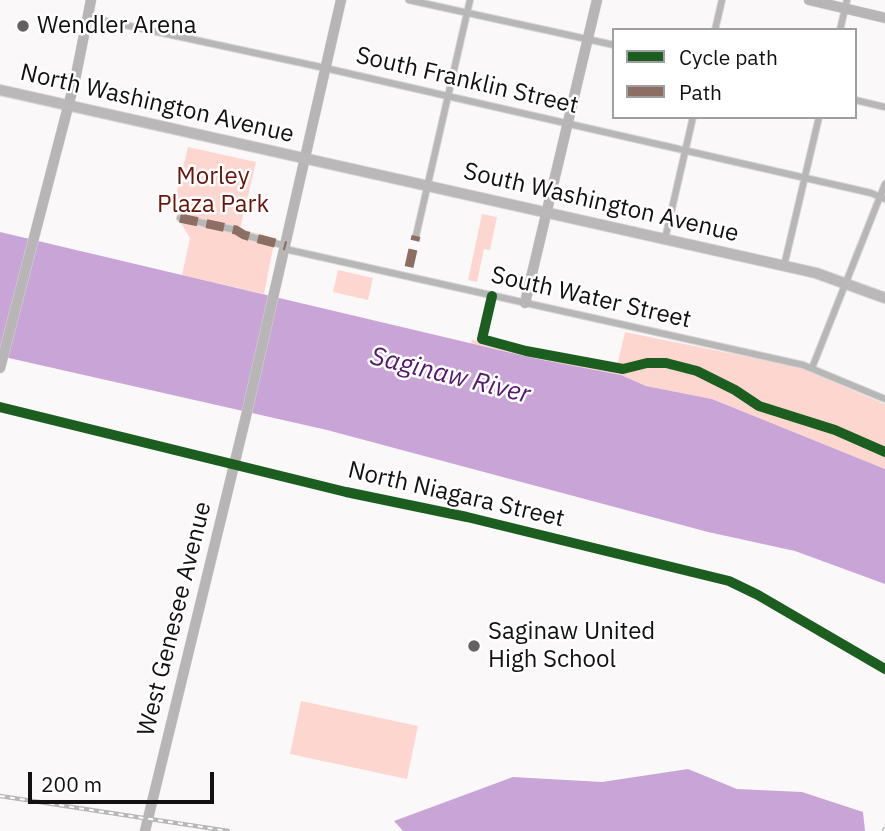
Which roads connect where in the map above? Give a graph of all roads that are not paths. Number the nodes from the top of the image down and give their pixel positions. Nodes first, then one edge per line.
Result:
1 (91, 0) edge
2 (341, 0) edge
3 (409, 0) edge
4 (470, 0) edge
5 (597, 0) edge
6 (722, 0) edge
7 (809, 0) edge
8 (846, 4) edge
9 (467, 14) junction
10 (88, 17) junction
11 (885, 18) edge
12 (715, 28) edge
13 (840, 28) edge
14 (588, 39) junction
15 (612, 45) edge
16 (325, 68) junction
17 (0, 90) edge
18 (448, 97) junction
19 (857, 100) edge
20 (67, 105) junction
21 (885, 107) edge
22 (693, 119) edge
23 (819, 119) edge
24 (567, 124) junction
25 (685, 150) junction
26 (305, 158) junction
27 (805, 178) junction
28 (885, 184) edge
29 (428, 186) junction
30 (882, 198) edge
31 (547, 213) junction
32 (180, 218) dead end
33 (416, 236) dead end
34 (665, 239) junction
35 (285, 248) junction
36 (784, 266) junction
37 (409, 267) dead end
38 (407, 276) junction
39 (845, 283) junction
40 (885, 298) edge
41 (525, 303) junction
42 (0, 368) edge
43 (812, 368) junction
44 (885, 399) edge
45 (0, 407) edge
46 (234, 464) junction
47 (885, 669) edge
48 (145, 831) edge

1 - 10 main road
2 - 16 main road, West Genesee Avenue
3 - 9 street
4 - 9 street
5 - 14 main road
6 - 12 street
7 - 8 main road
8 - 11 main road
8 - 13 street
9 - 14 street
9 - 18 street
10 - 16 street, South Franklin Street
10 - 20 main road
14 - 15 street
14 - 24 main road
16 - 18 street, South Franklin Street
16 - 26 main road, West Genesee Avenue
17 - 20 main road, North Washington Avenue
18 - 24 street, South Franklin Street
18 - 29 street
19 - 21 street
20 - 26 main road, North Washington Avenue
20 - 42 main road
22 - 25 street
23 - 27 street
24 - 25 street, South Franklin Street
24 - 31 main road
25 - 27 street, South Franklin Street
25 - 34 street
26 - 29 main road, South Washington Avenue
26 - 35 main road, West Genesee Avenue
27 - 30 street, South Franklin Street
27 - 36 street
28 - 30 street
29 - 31 main road, South Washington Avenue
29 - 33 street
30 - 39 street
31 - 34 main road, South Washington Avenue
31 - 41 main road
32 - 35 street, South Water Street
34 - 36 main road, South Washington Avenue
35 - 38 street, South Water Street
35 - 46 main road, West Genesee Avenue
36 - 39 main road, South Washington Avenue
37 - 38 street
38 - 41 street, South Water Street
39 - 40 main road, South Washington Avenue
39 - 43 street
41 - 43 street, South Water Street
43 - 44 street, South Water Street
45 - 46 street, North Niagara Street
46 - 47 street, North Niagara Street
46 - 48 main road, West Genesee Avenue

